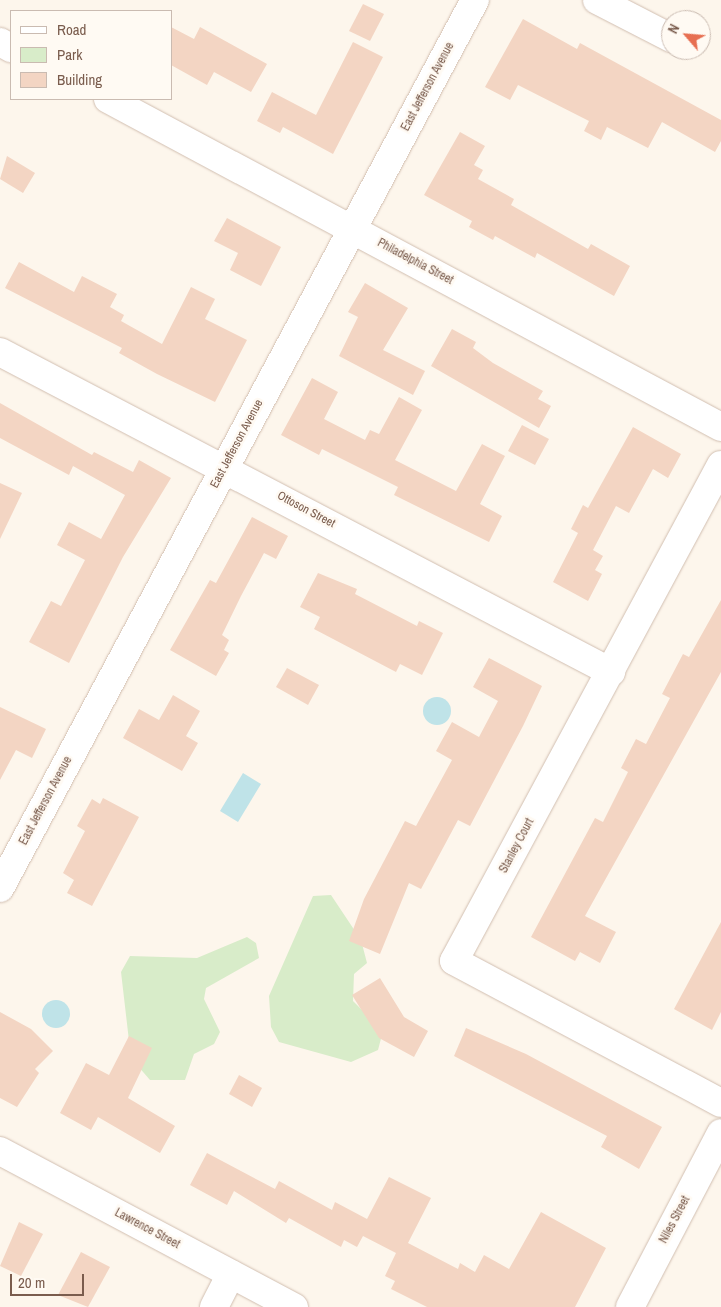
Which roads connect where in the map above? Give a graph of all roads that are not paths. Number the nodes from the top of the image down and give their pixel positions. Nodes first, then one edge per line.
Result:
1 (475, 0) edge
2 (597, 0) edge
3 (661, 33) edge
4 (110, 100) edge
5 (354, 228) junction
6 (0, 352) edge
7 (721, 427) edge
8 (721, 465) edge
9 (225, 467) junction
10 (611, 672) junction
11 (0, 888) edge
12 (721, 1104) edge
13 (721, 1134) edge
14 (0, 1151) edge
15 (231, 1274) junction
16 (214, 1307) edge
17 (294, 1307) edge
18 (630, 1307) edge

1 - 5 street, East Jefferson Avenue
2 - 3 street
4 - 5 street, Philadelphia Street
5 - 7 street, Philadelphia Street
5 - 9 street, East Jefferson Avenue
6 - 9 street, Ottoson Street
8 - 10 street, Stanley Court
9 - 10 street, Ottoson Street
9 - 11 street, East Jefferson Avenue
10 - 12 street, Stanley Court
13 - 18 street, Niles Street
14 - 15 street, Lawrence Street
15 - 16 street
15 - 17 street, Lawrence Street

